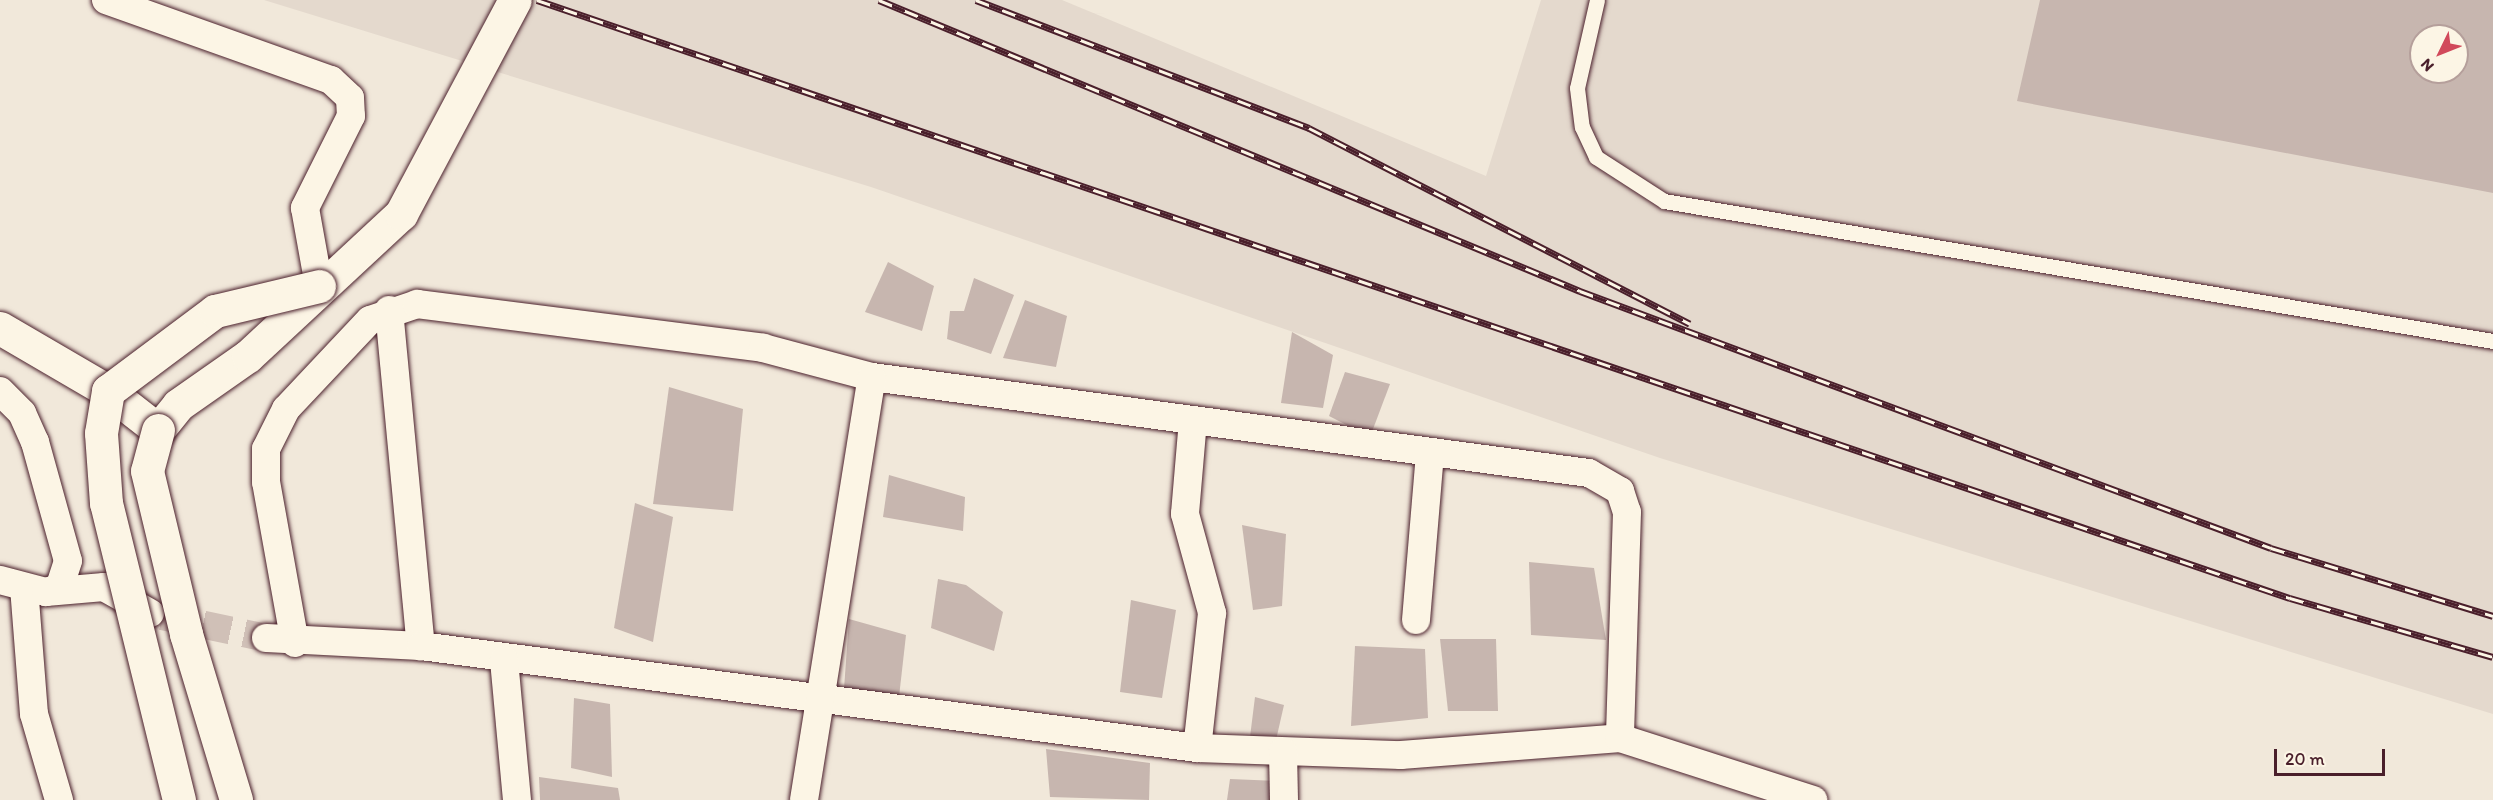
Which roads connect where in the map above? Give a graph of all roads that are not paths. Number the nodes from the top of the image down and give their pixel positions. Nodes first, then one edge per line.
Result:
1 (106, 0) edge
2 (515, 0) edge
3 (1597, 0) edge
4 (319, 286) junction
5 (389, 310) junction
6 (0, 328) edge
7 (2493, 341) edge
8 (872, 377) junction
9 (0, 391) edge
10 (108, 391) junction
11 (1193, 420) junction
12 (158, 430) junction
13 (1430, 453) junction
14 (23, 587) edge
15 (150, 613) tunnel mouth
16 (1416, 620) dead end
17 (266, 638) tunnel mouth
18 (295, 644) junction
19 (421, 646) junction
20 (504, 660) junction
21 (820, 697) junction
22 (1620, 738) junction
23 (1197, 747) junction
24 (1283, 752) junction
25 (59, 800) edge
26 (179, 800) edge
27 (236, 800) edge
28 (517, 800) edge
29 (804, 800) edge
30 (1284, 800) edge
31 (1813, 800) edge

1 - 4 street
2 - 4 main road
3 - 7 lane
4 - 10 main road, bridge
4 - 12 main road
5 - 8 street
5 - 18 street
5 - 19 street
6 - 10 main road
8 - 11 street
8 - 21 street
9 - 14 street
10 - 12 main road
10 - 26 main road, bridge
11 - 13 street
11 - 23 street
12 - 27 main road, bridge
13 - 16 street
13 - 22 street
14 - 15 street
14 - 25 street
17 - 18 street
18 - 19 street
19 - 20 street
20 - 21 street
20 - 28 street
21 - 23 street
21 - 29 street
22 - 24 street
22 - 31 street
23 - 24 street
24 - 30 street

